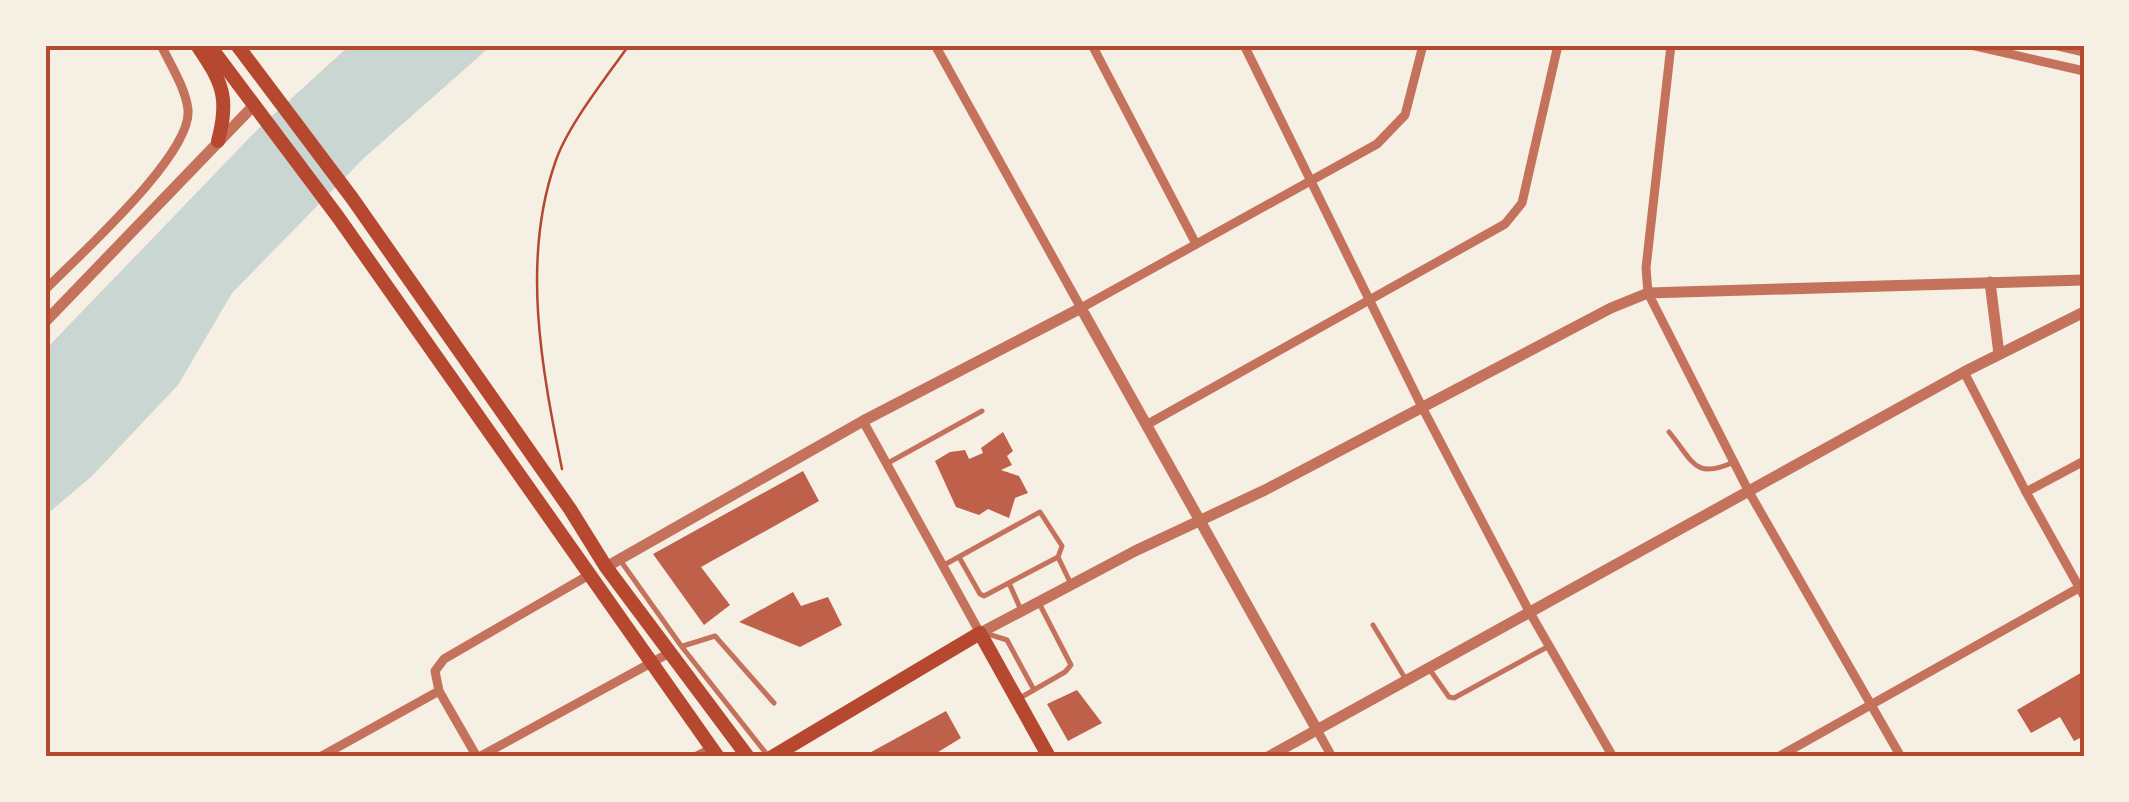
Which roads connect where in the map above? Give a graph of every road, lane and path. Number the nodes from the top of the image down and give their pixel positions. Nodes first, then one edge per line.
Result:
1 (161, 45) edge
2 (197, 45) edge
3 (210, 45) edge
4 (237, 45) edge
5 (628, 45) edge
6 (935, 45) edge
7 (1092, 45) edge
8 (1244, 45) edge
9 (1423, 45) edge
10 (1558, 45) edge
11 (1671, 45) edge
12 (1971, 45) edge
13 (2028, 45) edge
14 (2052, 45) edge
15 (2084, 52) edge
16 (2025, 57) junction
17 (2045, 62) junction
18 (2084, 71) edge
19 (255, 104) junction
20 (218, 141) junction
21 (1312, 179) junction
22 (1196, 244) junction
23 (2084, 280) edge
24 (1990, 282) junction
25 (45, 290) edge
26 (1648, 294) junction
27 (1368, 299) junction
28 (1081, 308) junction
29 (2084, 312) edge
30 (45, 322) edge
31 (1052, 322) junction
32 (1094, 332) junction
33 (1999, 354) junction
34 (1964, 372) junction
35 (1422, 409) junction
36 (982, 411) dead end
37 (863, 421) junction
38 (1148, 424) junction
39 (1670, 432) dead end
40 (1734, 462) junction
41 (2084, 462) edge
42 (888, 463) junction
43 (563, 477) dead end
44 (1750, 492) junction
45 (2026, 492) junction
46 (1199, 520) junction
47 (959, 557) junction
48 (1058, 557) junction
49 (613, 564) junction
50 (944, 565) junction
51 (589, 575) junction
52 (1010, 584) junction
53 (1071, 585) junction
54 (2082, 590) edge
55 (1038, 602) junction
56 (1530, 611) junction
57 (1022, 612) junction
58 (1373, 625) dead end
59 (980, 633) junction
60 (1549, 646) junction
61 (677, 649) junction
62 (651, 662) junction
63 (1428, 667) junction
64 (1406, 680) junction
65 (1034, 690) junction
66 (439, 691) junction
67 (1018, 699) junction
68 (774, 703) dead end
69 (1871, 704) junction
70 (1317, 730) junction
71 (715, 752) edge
72 (320, 757) edge
73 (478, 757) edge
74 (695, 757) edge
75 (748, 757) edge
76 (771, 757) edge
77 (1050, 757) edge
78 (1268, 757) edge
79 (1332, 757) edge
80 (1613, 757) edge
81 (1778, 757) edge
82 (1901, 757) edge

1 - 25 street
2 - 20 main road
3 - 19 main road
4 - 49 main road
5 - 43 path
6 - 28 street
7 - 22 street
8 - 21 street
9 - 21 street
10 - 27 street
11 - 26 street
12 - 16 street
13 - 16 street
14 - 15 street
14 - 17 street
16 - 17 street
17 - 18 street
19 - 20 street
19 - 51 main road
20 - 30 street
21 - 22 street
21 - 27 street
22 - 28 street
23 - 24 street
24 - 26 street
24 - 33 street
26 - 35 street
26 - 40 street
27 - 35 street
27 - 38 street
28 - 31 street
28 - 32 street
29 - 33 street
31 - 32 street
31 - 37 street
32 - 38 street
33 - 34 street
34 - 44 street
34 - 45 street
35 - 46 street
35 - 56 street
36 - 42 lane
37 - 42 street
37 - 49 street
38 - 46 street
39 - 40 lane
40 - 44 street
41 - 45 street
42 - 50 street
44 - 56 street
44 - 69 street
45 - 54 street
46 - 53 street
46 - 70 street
47 - 48 lane
47 - 50 lane
47 - 52 lane
48 - 52 lane
48 - 53 lane
49 - 61 main road
50 - 59 street
51 - 62 main road
51 - 66 street
52 - 57 lane
53 - 55 street
54 - 69 street
55 - 57 street
55 - 65 lane
56 - 60 street
56 - 63 street
57 - 59 street
58 - 64 lane
59 - 65 lane
59 - 67 main road
59 - 76 main road
60 - 63 lane
60 - 80 street
61 - 62 street
61 - 68 lane
61 - 75 main road
61 - 76 lane
62 - 71 main road
62 - 73 street
63 - 64 street
64 - 70 street
65 - 67 lane
66 - 72 street
66 - 73 street
67 - 77 main road
69 - 81 street
69 - 82 street
70 - 78 street
70 - 79 street
71 - 74 street

